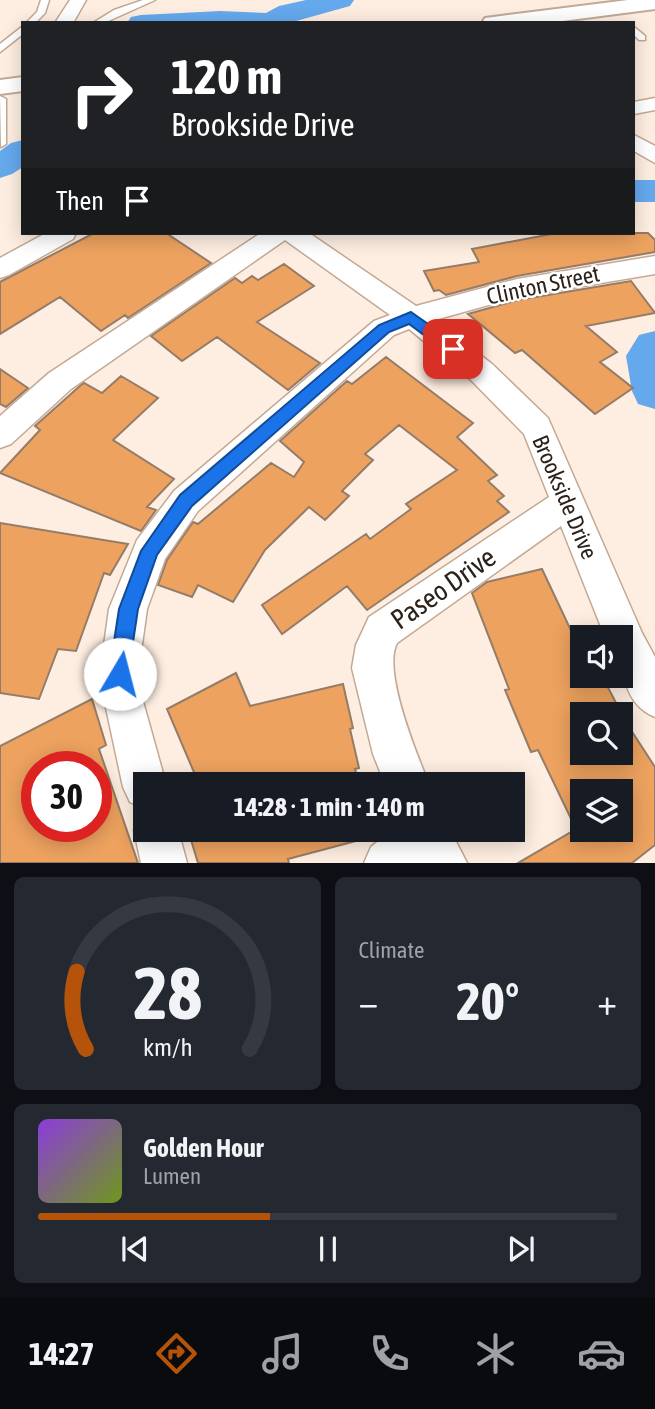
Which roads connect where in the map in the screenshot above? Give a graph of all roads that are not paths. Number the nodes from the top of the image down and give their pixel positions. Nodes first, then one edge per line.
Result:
1 (45, 0) edge
2 (78, 0) edge
3 (86, 0) edge
4 (151, 0) edge
5 (655, 3) edge
6 (655, 12) edge
7 (655, 19) edge
8 (32, 21) edge
9 (65, 21) edge
10 (75, 21) edge
11 (101, 21) edge
12 (509, 21) edge
13 (594, 21) edge
14 (635, 22) edge
15 (21, 31) edge
16 (635, 31) edge
17 (642, 38) dead end
18 (0, 49) edge
19 (21, 85) edge
20 (4, 92) edge
21 (655, 104) edge
22 (635, 108) edge
23 (635, 143) edge
24 (1, 144) edge
25 (655, 156) edge
26 (60, 235) edge
27 (275, 235) edge
28 (295, 235) edge
29 (655, 265) edge
30 (0, 269) edge
31 (411, 317) junction
32 (0, 435) edge
33 (567, 503) junction
34 (655, 697) edge
35 (142, 772) edge
36 (402, 772) edge
37 (159, 842) edge
38 (430, 842) edge
39 (164, 863) edge
40 (387, 863) edge

1 - 8 lane
2 - 9 street
3 - 10 street
4 - 11 lane
5 - 12 main road
6 - 13 main road
7 - 14 main road
15 - 18 lane
16 - 17 lane
19 - 20 main road
20 - 24 lane
21 - 22 street
23 - 25 street
26 - 30 street
27 - 32 street
28 - 31 street, Brookside Drive
29 - 31 street, Clinton Street
31 - 33 street, Brookside Drive
31 - 35 street, Clinton Street
33 - 34 street, Brookside Drive
33 - 36 street, Paseo Drive
37 - 39 street
38 - 40 street

